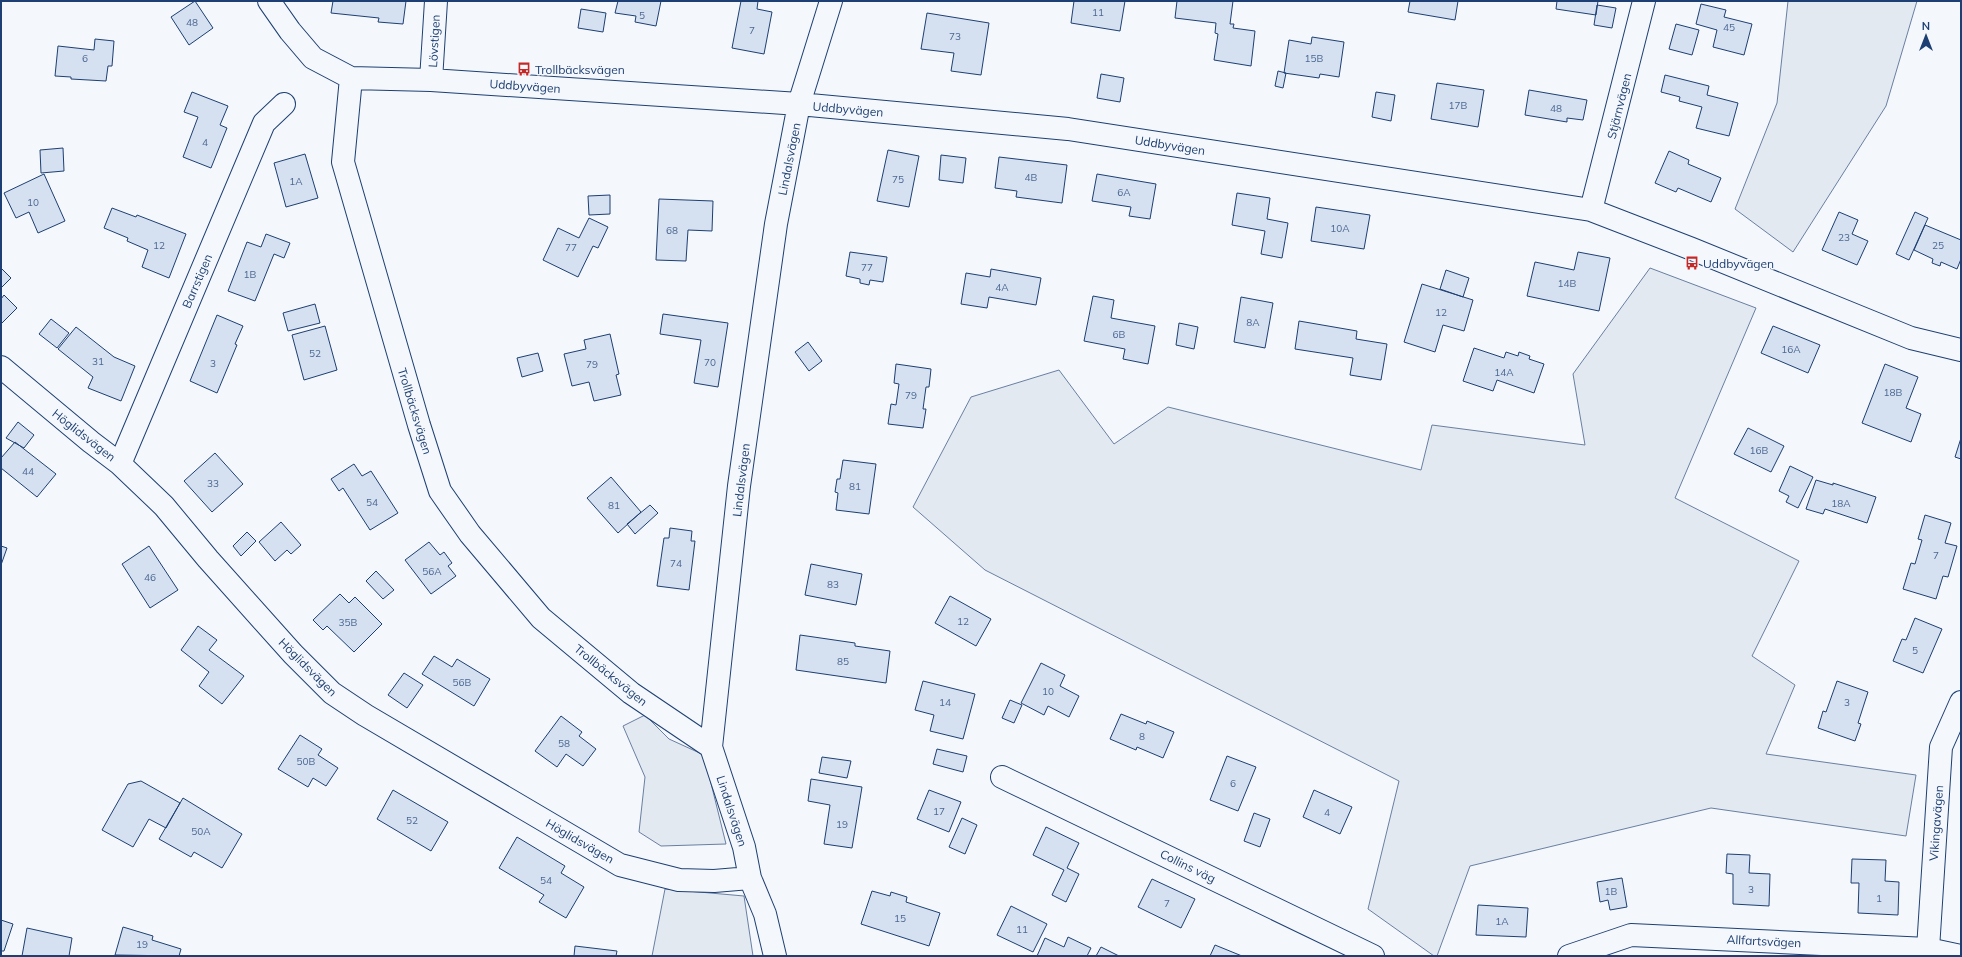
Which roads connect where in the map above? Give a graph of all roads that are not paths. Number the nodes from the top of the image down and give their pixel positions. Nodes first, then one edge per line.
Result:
1 (269, 1) edge
2 (436, 1) edge
3 (831, 1) edge
4 (1644, 1) edge
5 (351, 78) junction
6 (431, 80) junction
7 (284, 104) dead end
8 (799, 104) junction
9 (1591, 210) junction
10 (1961, 350) edge
11 (1, 367) edge
12 (120, 464) junction
13 (1961, 702) edge
14 (711, 747) junction
15 (1002, 777) dead end
16 (750, 878) junction
17 (1928, 949) junction
18 (775, 956) edge
19 (1372, 956) edge
20 (1569, 956) edge
21 (1961, 956) edge

1 - 5 street
2 - 6 street, Lövstigen
3 - 8 street, Lindalsvägen
4 - 9 street, Stjärnvägen
5 - 6 street, Uddbyvägen
5 - 14 street, Trollbäcksvägen
6 - 8 street, Uddbyvägen
7 - 12 street, Barrstigen
8 - 9 street, Uddbyvägen
8 - 14 street, Lindalsvägen
9 - 10 street, Uddbyvägen
11 - 12 street, Höglidsvägen
12 - 16 street, Höglidsvägen
13 - 17 street, Vikingavägen
14 - 16 street, Lindalsvägen
15 - 19 street, Collins väg
16 - 18 street, Lindalsvägen
17 - 20 street, Allfartsvägen
17 - 21 street, Allfartsvägen

